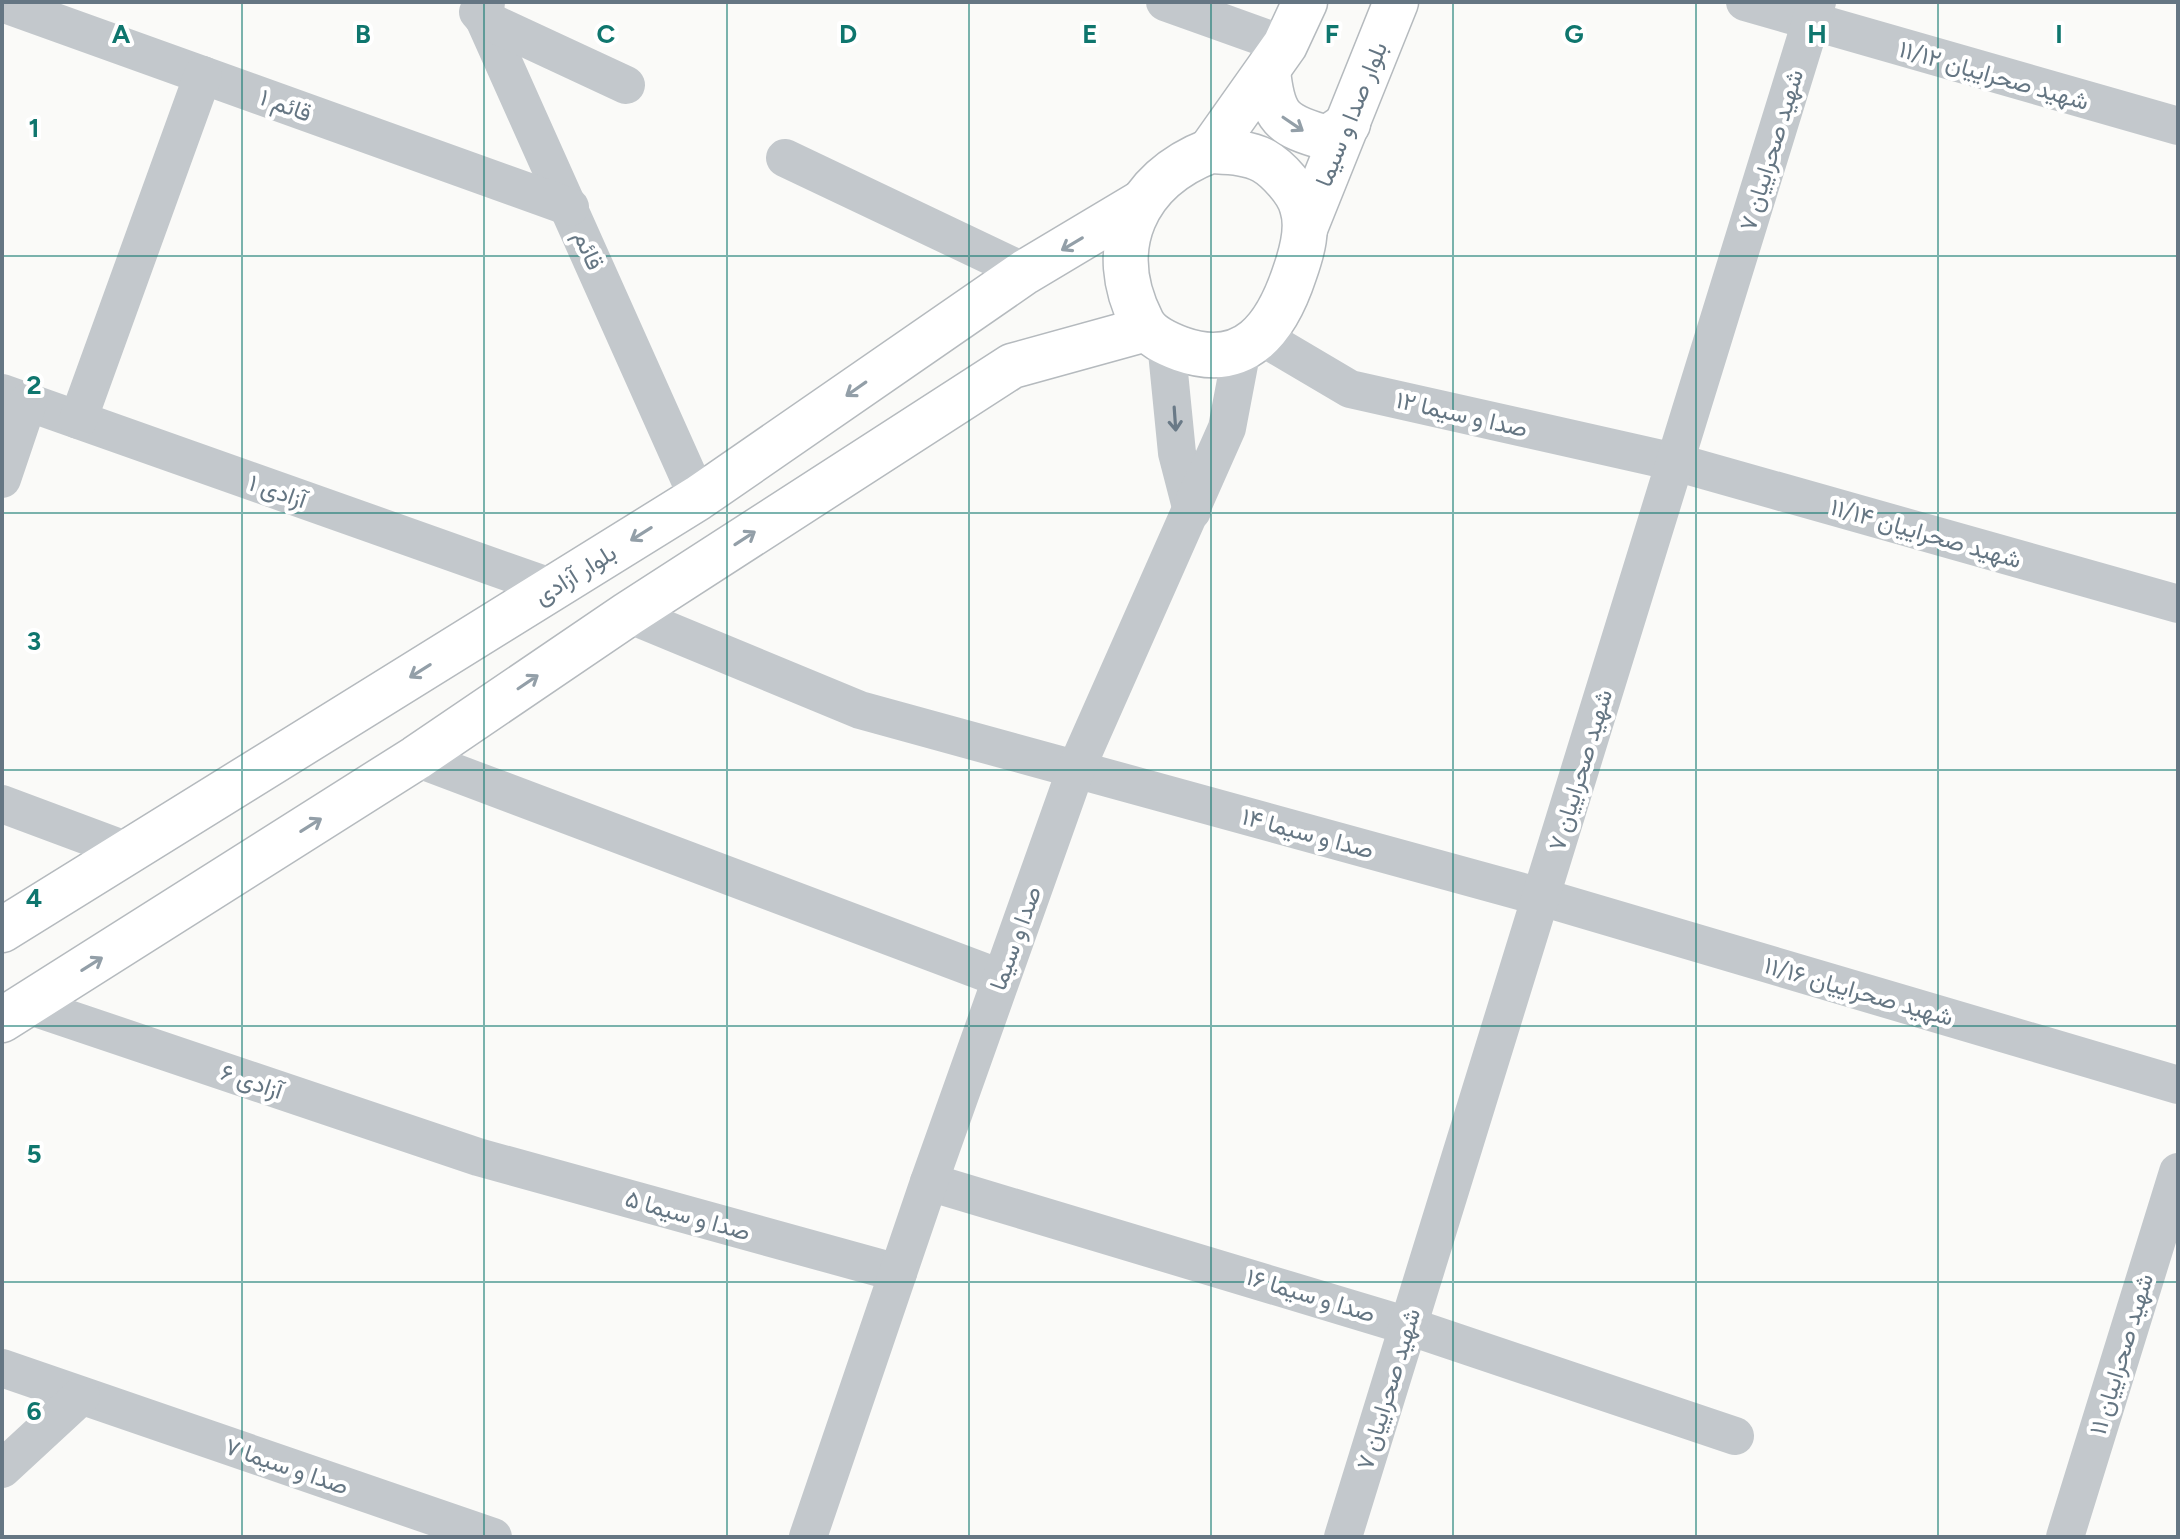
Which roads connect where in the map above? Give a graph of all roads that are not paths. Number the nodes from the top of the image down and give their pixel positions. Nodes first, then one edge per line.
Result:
1 (1165, 2) edge
2 (1305, 2) edge
3 (1396, 2) edge
4 (1745, 2) edge
5 (2, 3) edge
6 (480, 8) edge
7 (1813, 13) edge
8 (1276, 58) junction
9 (203, 75) junction
10 (626, 85) dead end
11 (1348, 124) junction
12 (2178, 126) edge
13 (1210, 151) junction
14 (785, 158) dead end
15 (1139, 204) junction
16 (570, 207) junction
17 (1306, 226) junction
18 (1025, 272) junction
19 (1156, 336) junction
20 (1252, 343) junction
21 (15, 398) edge
22 (78, 420) junction
23 (1675, 462) junction
24 (2, 479) edge
25 (698, 498) junction
26 (1192, 511) junction
27 (553, 588) junction
28 (2178, 604) edge
29 (628, 614) junction
30 (416, 758) junction
31 (1076, 769) junction
32 (2, 804) edge
33 (128, 851) junction
34 (1541, 897) junction
35 (2, 930) edge
36 (1000, 978) junction
37 (14, 1013) edge
38 (2178, 1085) edge
39 (478, 1157) joint
40 (2177, 1175) edge
41 (929, 1182) junction
42 (898, 1273) junction
43 (1408, 1326) junction
44 (2, 1368) edge
45 (81, 1396) junction
46 (1735, 1436) dead end
47 (2, 1469) edge
48 (493, 1537) edge
49 (808, 1537) edge
50 (1343, 1537) edge
51 (2065, 1537) edge

1 - 8 street
2 - 8 main road
3 - 11 main road, بلوار صدا و سیما
4 - 7 street, شهید صحراییان ۱۱/۱۲
5 - 9 street, قائم ۱
6 - 10 street
6 - 16 street, قائم
7 - 12 street, شهید صحراییان ۱۱/۱۲
7 - 23 street, شهید صحراییان ۷
8 -> 11 main road
8 - 13 main road
9 - 16 street, قائم ۱
9 - 22 street
11 - 17 main road, بلوار صدا و سیما
13 - 15 main road
13 - 17 main road
14 - 18 street
15 -> 18 main road, بلوار آزادی
15 - 19 main road
16 - 25 street, قائم
17 - 20 main road
18 -> 25 main road, بلوار آزادی
19 - 20 main road
19 -> 26 street
29 -> 19 main road
20 - 23 street, صدا و سیما ۱۲
20 - 26 street, صدا و سیما
21 - 22 street, آزادی ۱
21 - 24 street
22 - 27 street, آزادی ۱
23 - 28 street, شهید صحراییان ۱۱/۱۴
23 - 34 street, شهید صحراییان ۷
25 -> 27 main road, بلوار آزادی
26 - 31 street, صدا و سیما
27 -> 33 main road, بلوار آزادی
30 -> 29 main road
29 - 31 street, صدا و سیما ۱۴
30 - 36 street
37 -> 30 main road
31 - 34 street, صدا و سیما ۱۴
31 - 36 street, صدا و سیما
32 - 33 street
33 - 35 main road, بلوار آزادی
34 - 38 street, شهید صحراییان ۱۱/۱۶
34 - 43 street, شهید صحراییان ۷
36 - 41 street, صدا و سیما
37 - 39 street, آزادی ۶
39 - 42 street, صدا و سیما ۵
40 - 51 street, شهید صحراییان ۱۱
41 - 42 street, صدا و سیما
41 - 43 street, صدا و سیما ۱۶
42 - 49 street, صدا و سیما
43 - 46 street, صدا و سیما ۱۶
43 - 50 street, شهید صحراییان ۷
44 - 45 street, صدا و سیما ۷
45 - 47 street
45 - 48 street, صدا و سیما ۷

